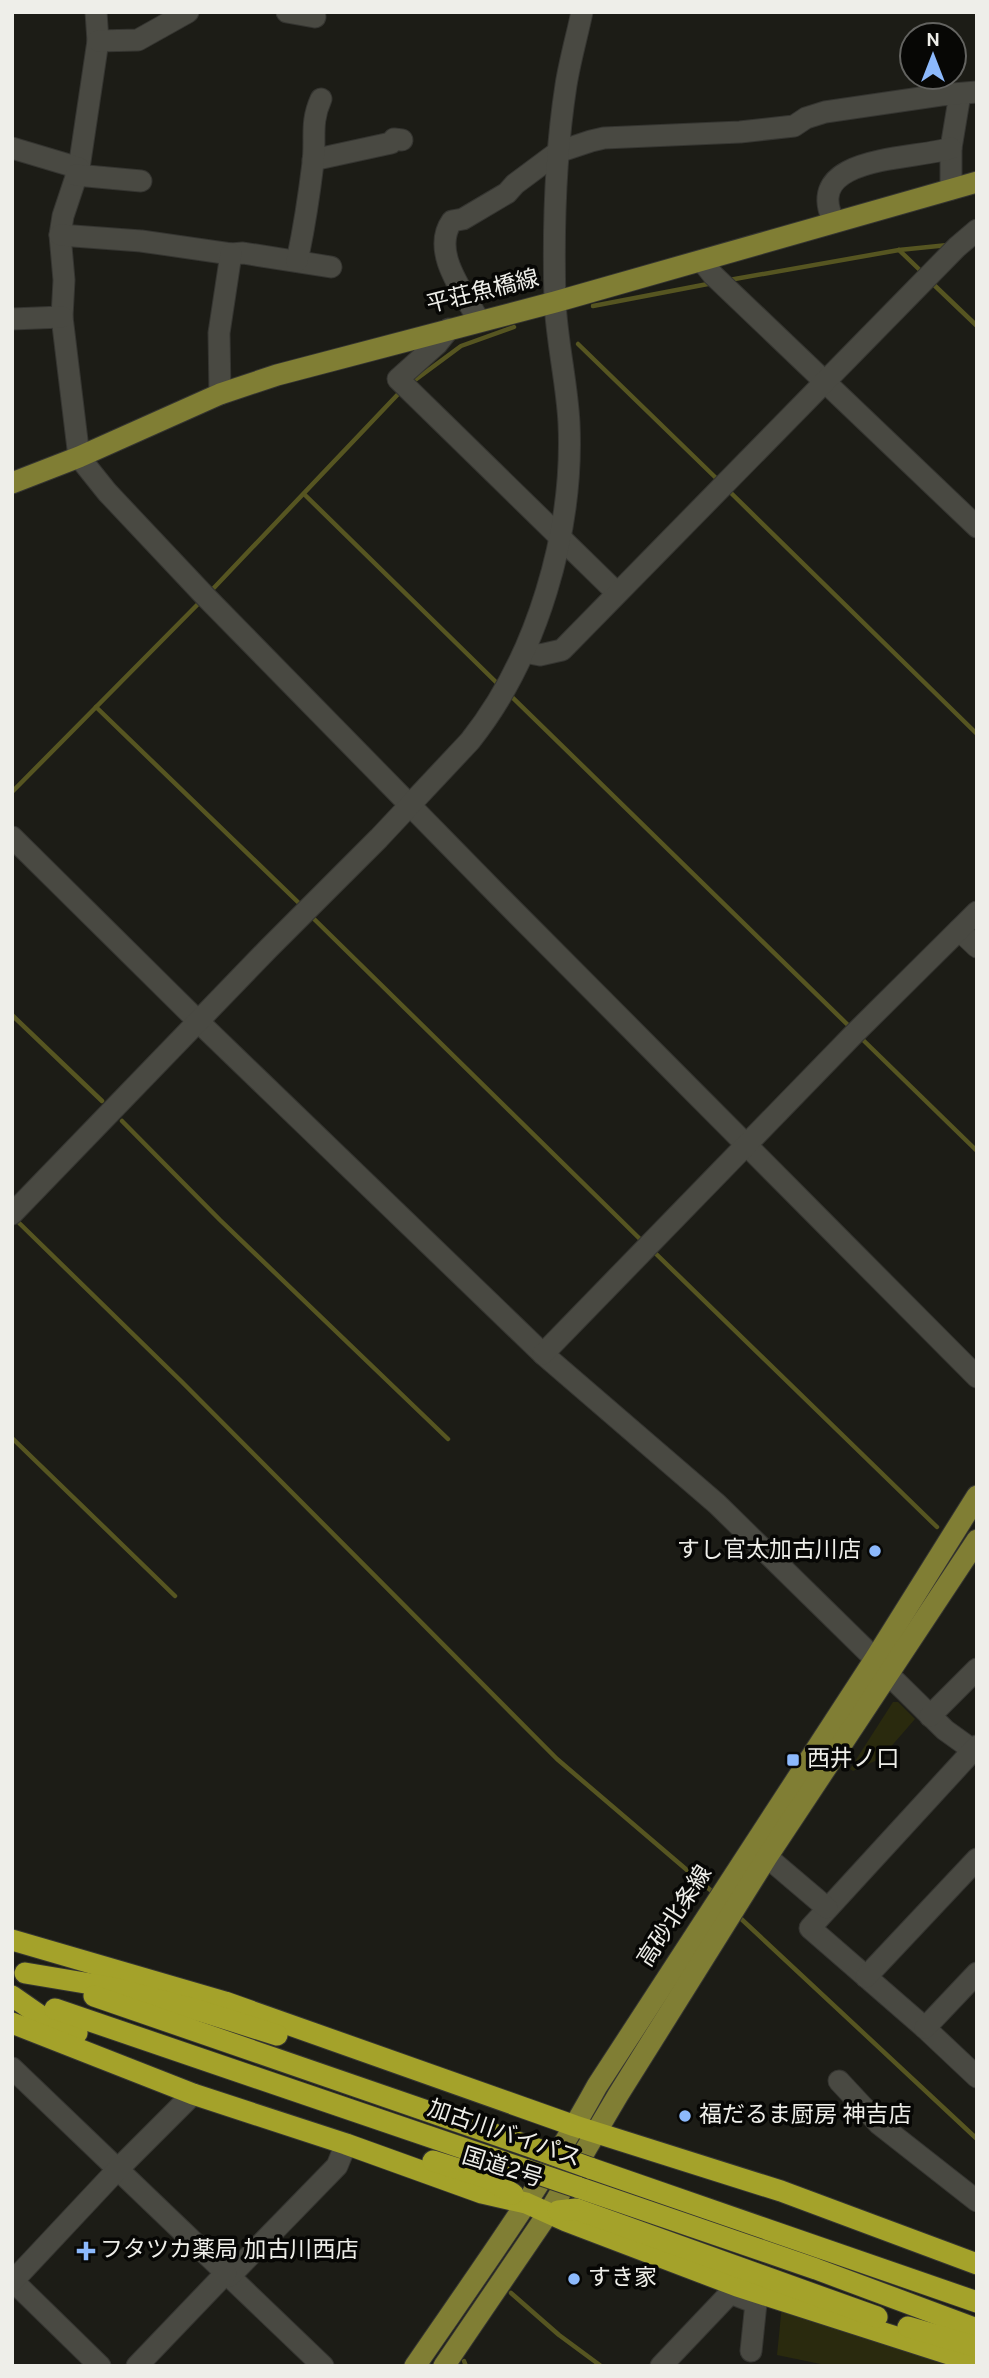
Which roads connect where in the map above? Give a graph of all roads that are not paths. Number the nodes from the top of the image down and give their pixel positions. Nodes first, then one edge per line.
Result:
1 (156, 12) edge
2 (188, 12) edge
3 (287, 12) edge
4 (582, 12) edge
5 (92, 13) edge
6 (315, 17) dead end
7 (150, 35) junction
8 (97, 41) junction
9 (968, 93) edge
10 (321, 99) dead end
11 (402, 140) dead end
12 (12, 148) edge
13 (951, 148) junction
14 (558, 152) junction
15 (313, 160) junction
16 (77, 171) junction
17 (141, 181) dead end
18 (977, 182) edge
19 (951, 189) junction
20 (834, 222) junction
21 (60, 235) junction
22 (967, 238) edge
23 (231, 254) junction
24 (296, 261) junction
25 (331, 267) dead end
26 (714, 275) junction
27 (556, 306) junction
28 (62, 317) junction
29 (12, 319) edge
30 (480, 321) junction
31 (449, 329) junction
32 (823, 383) junction
33 (220, 394) junction
34 (79, 457) junction
35 (12, 483) edge
36 (977, 527) edge
37 (561, 537) junction
38 (617, 593) junction
39 (524, 652) junction
40 (409, 805) junction
41 (12, 837) edge
42 (977, 912) edge
43 (960, 930) junction
44 (977, 947) edge
45 (198, 1021) junction
46 (748, 1145) junction
47 (15, 1211) edge
48 (543, 1354) junction
49 (977, 1377) edge
50 (977, 1496) edge
51 (977, 1540) edge
52 (881, 1666) junction
53 (977, 1669) edge
54 (930, 1716) junction
55 (976, 1750) edge
56 (767, 1857) junction
57 (977, 1860) edge
58 (726, 1905) junction
59 (827, 1908) junction
60 (12, 1940) edge
61 (19, 1971) edge
62 (977, 1973) edge
63 (866, 1977) junction
64 (12, 1995) edge
65 (12, 2023) edge
66 (925, 2028) junction
67 (12, 2068) edge
68 (977, 2077) edge
69 (853, 2086) dead end
70 (193, 2094) junction
71 (575, 2126) junction
72 (596, 2132) junction
73 (346, 2144) junction
74 (117, 2170) junction
75 (977, 2201) edge
76 (526, 2203) junction
77 (549, 2211) junction
78 (977, 2264) edge
79 (228, 2275) junction
80 (977, 2277) edge
81 (13, 2281) edge
82 (734, 2289) junction
83 (977, 2302) edge
84 (977, 2329) edge
85 (977, 2347) edge
86 (751, 2351) dead end
87 (977, 2363) edge
88 (447, 2365) edge
89 (100, 2366) edge
90 (137, 2366) edge
91 (323, 2366) edge
92 (415, 2366) edge
93 (661, 2366) edge

1 - 7 street
2 - 7 street
3 - 6 street
4 - 14 street
5 - 8 street
7 - 8 street
8 - 16 street
9 - 13 street
9 - 14 street
10 - 15 street
11 - 15 street
12 - 16 street
13 - 19 street
13 - 20 street
14 - 27 street
14 - 30 street
15 - 24 street
16 - 17 street
16 - 21 street
18 - 19 main road, 平荘魚橋線
19 - 20 main road, 平荘魚橋線
20 - 26 main road, 平荘魚橋線
21 - 23 street
21 - 28 street
22 - 32 street
23 - 24 street
23 - 33 street
24 - 25 street
26 - 27 main road, 平荘魚橋線
26 - 32 street
27 - 30 main road, 平荘魚橋線
27 - 37 street
28 - 29 street
28 - 34 street
30 - 31 main road, 平荘魚橋線
31 - 33 main road, 平荘魚橋線
31 - 37 street
32 - 36 street
32 - 38 street
33 - 34 main road, 平荘魚橋線
34 - 35 main road, 平荘魚橋線
34 - 40 street
37 - 38 street
37 - 39 street
38 - 39 street
39 - 40 street
40 - 45 street
40 - 46 street
41 - 45 street
42 - 43 street
43 - 44 street
43 - 46 street
45 - 47 street
45 - 48 street
46 - 48 street
46 - 49 street
48 - 52 street
50 - 52 main road, 高砂北条線
51 - 52 main road, 高砂北条線
52 - 54 street
52 - 56 main road, 高砂北条線
52 - 58 main road, 高砂北条線
53 - 54 street
54 - 55 street
55 - 59 street
56 - 58 main road, 高砂北条線
56 - 59 street
57 - 63 street
58 - 71 main road, 高砂北条線
58 - 72 main road, 高砂北条線
59 - 63 street
60 - 71 highway
61 - 71 highway
61 - 83 highway, 加古川バイパス, bridge
62 - 66 street
63 - 66 street
64 - 76 highway
64 - 84 highway, 加古川バイパス, bridge
65 - 70 highway, 国道2号
66 - 68 street
67 - 74 street
69 - 75 street
70 - 73 highway, 国道2号
70 - 74 street
71 - 72 highway
71 - 76 main road, 高砂北条線
72 - 77 main road, 高砂北条線
72 - 78 highway
72 - 80 highway
73 - 76 highway, 国道2号
73 - 79 street
74 - 79 street
74 - 81 street
76 - 77 highway, 国道2号
76 - 92 main road, 高砂北条線
77 - 82 highway, 国道2号
77 - 85 highway
77 - 88 main road, 高砂北条線
79 - 90 street
79 - 91 street
81 - 89 street
82 - 86 street
82 - 87 highway, 国道2号
82 - 93 street

